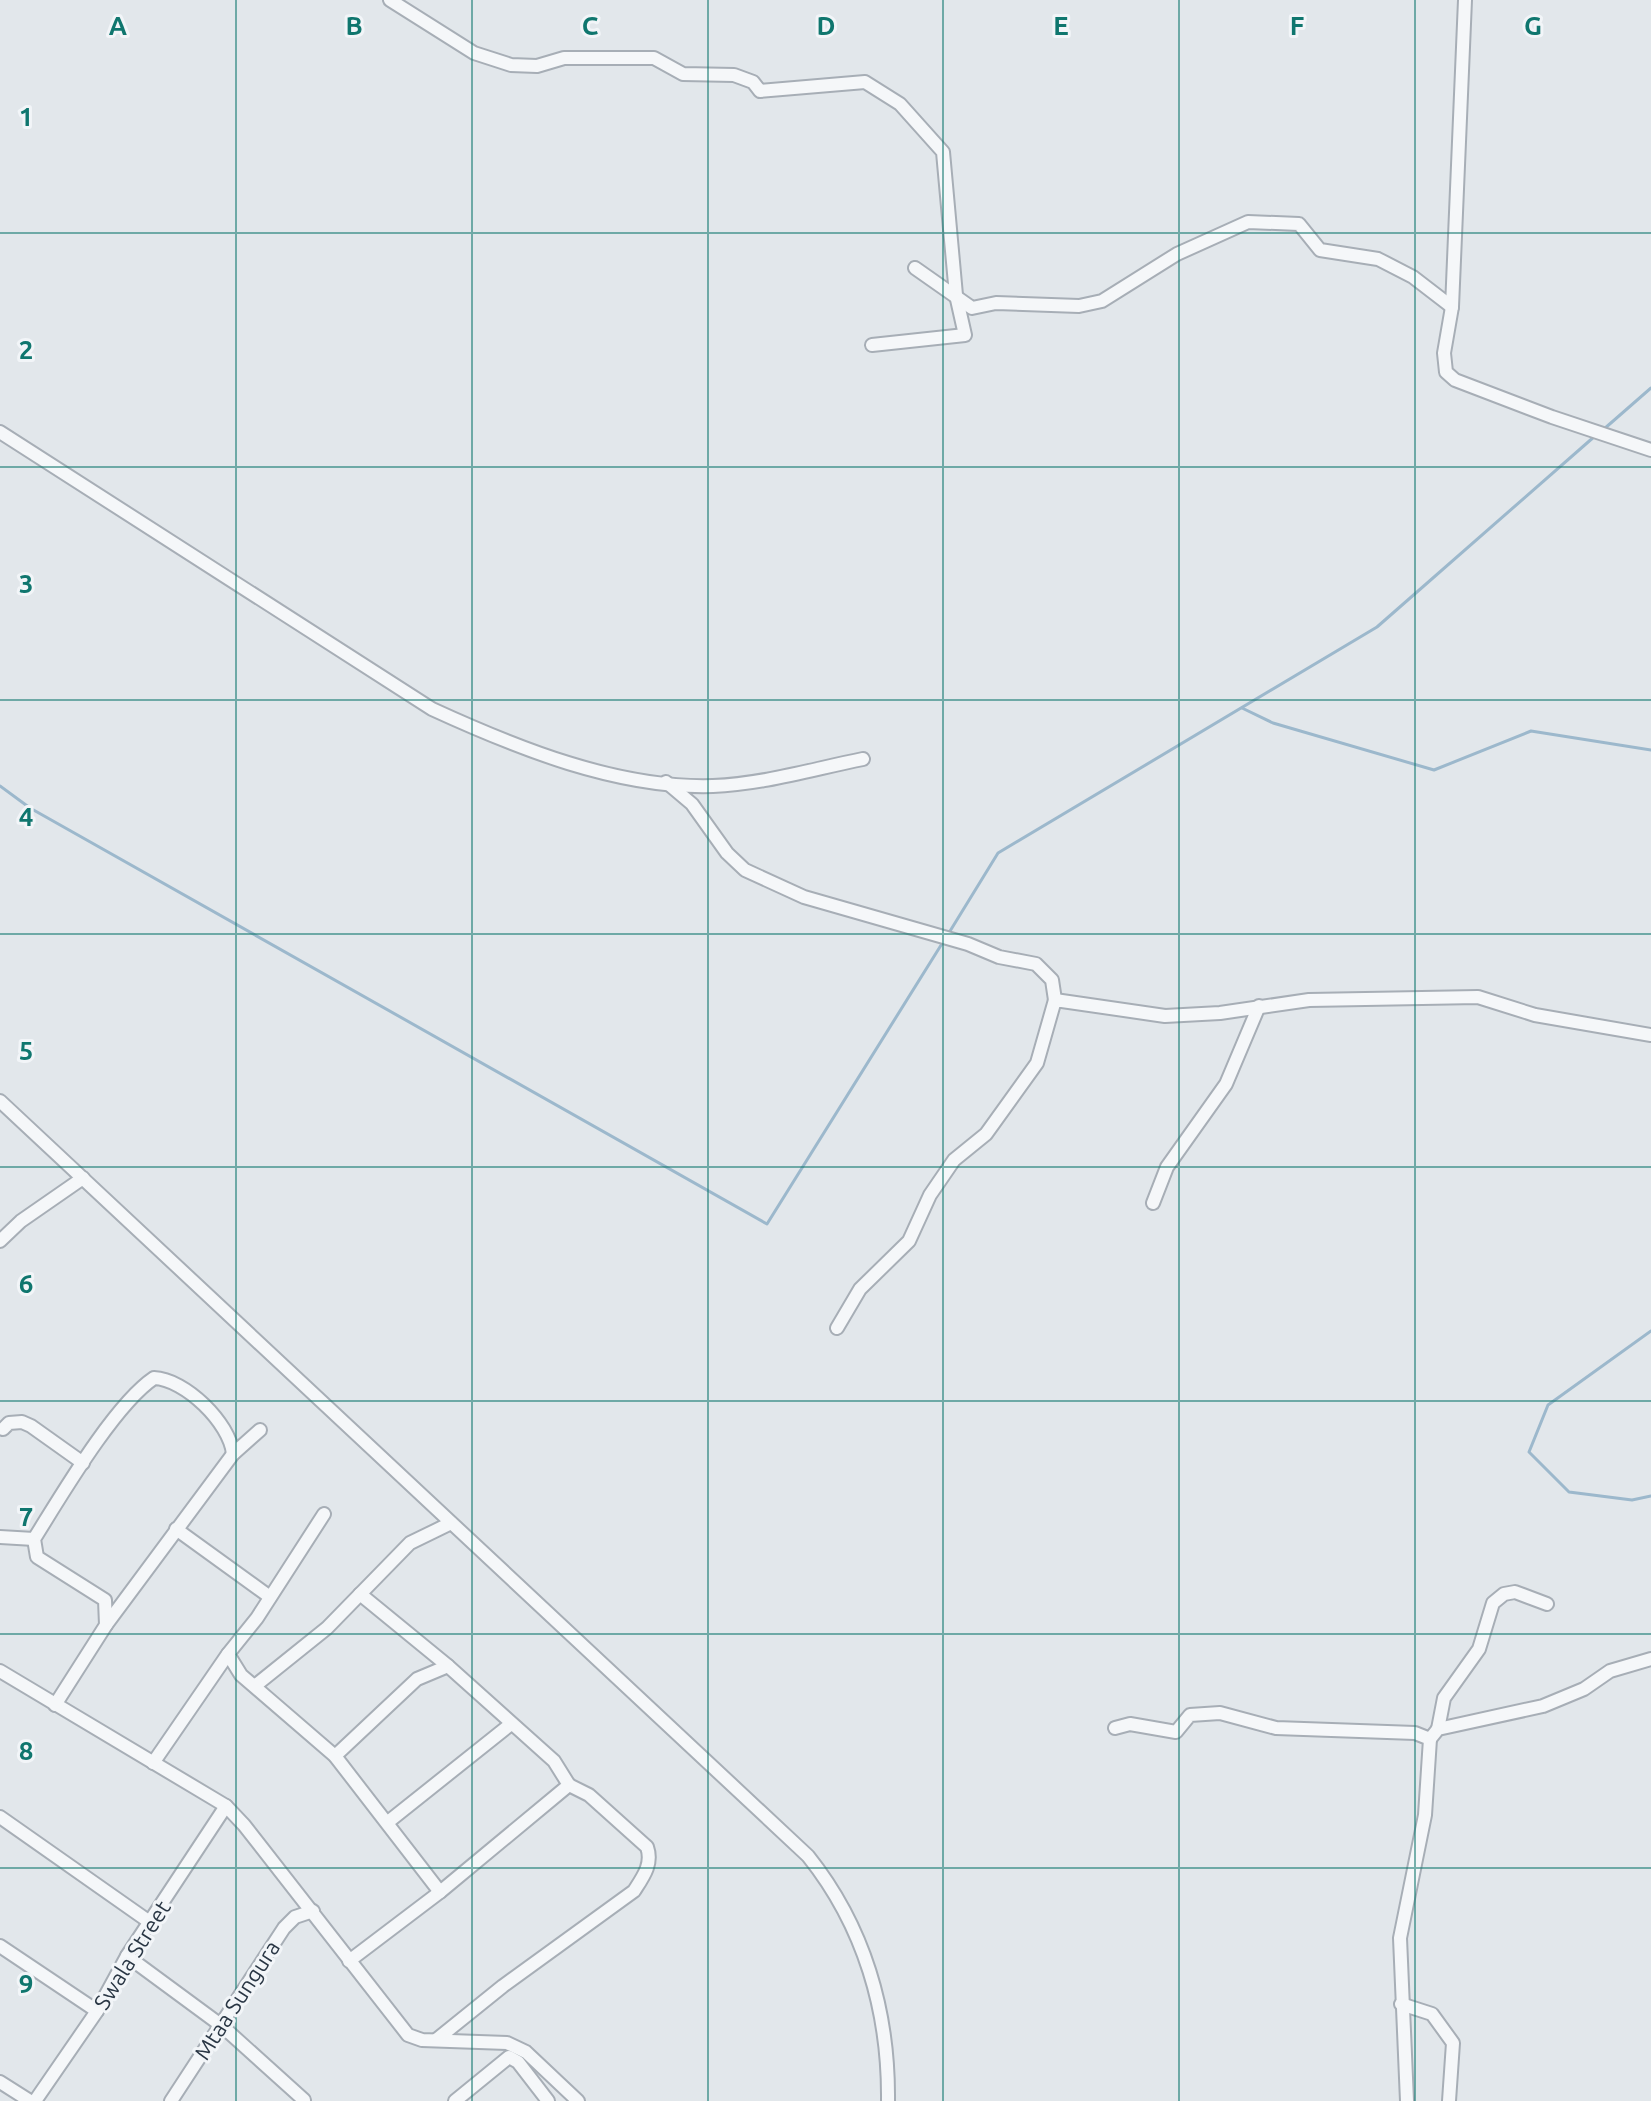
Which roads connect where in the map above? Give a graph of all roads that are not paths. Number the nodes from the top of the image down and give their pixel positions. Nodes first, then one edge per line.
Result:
1 (390, 0) edge
2 (1465, 0) edge
3 (915, 268) dead end
4 (956, 295) junction
5 (1452, 307) junction
6 (872, 345) dead end
7 (0, 432) edge
8 (1651, 450) edge
9 (863, 759) dead end
10 (665, 782) junction
11 (1055, 1000) junction
12 (1259, 1006) junction
13 (1651, 1035) edge
14 (0, 1101) edge
15 (83, 1178) junction
16 (1153, 1203) dead end
17 (0, 1241) edge
18 (837, 1328) dead end
19 (3, 1429) dead end
20 (260, 1430) dead end
21 (233, 1454) junction
22 (83, 1463) junction
23 (324, 1514) dead end
24 (451, 1523) junction
25 (176, 1529) junction
26 (4, 1538) edge
27 (34, 1539) junction
28 (37, 1557) junction
29 (360, 1594) junction
30 (270, 1597) junction
31 (1547, 1604) dead end
32 (106, 1625) junction
33 (228, 1654) junction
34 (1651, 1659) edge
35 (448, 1666) junction
36 (0, 1671) edge
37 (241, 1675) junction
38 (213, 1677) junction
39 (256, 1685) junction
40 (55, 1705) junction
41 (511, 1724) junction
42 (1115, 1728) dead end
43 (1434, 1734) junction
44 (335, 1756) junction
45 (153, 1763) junction
46 (569, 1785) junction
47 (226, 1806) junction
48 (0, 1817) edge
49 (388, 1822) junction
50 (440, 1892) junction
51 (313, 1911) junction
52 (151, 1923) junction
53 (0, 1946) edge
54 (127, 1956) junction
55 (349, 1961) junction
56 (1401, 2004) junction
57 (97, 2011) junction
58 (222, 2026) junction
59 (436, 2040) junction
60 (0, 2082) edge
61 (304, 2100) edge
62 (32, 2101) edge
63 (171, 2101) edge
64 (455, 2101) edge
65 (548, 2101) edge
66 (578, 2101) edge
67 (888, 2101) edge
68 (1407, 2101) edge
69 (1449, 2101) edge

1 - 4 street
2 - 5 street
3 - 4 street
4 - 5 street
4 - 6 street
5 - 8 street
7 - 10 street
9 - 10 street
10 - 11 street
11 - 12 street
11 - 18 street
12 - 13 street
12 - 16 street
14 - 15 street
15 - 17 street
15 - 24 street
19 - 22 street
20 - 21 street
21 - 22 street
21 - 25 street
22 - 27 street
23 - 30 street
24 - 29 street
24 - 67 street
25 - 30 street
25 - 32 street
26 - 27 street
26 - 28 street
27 - 28 street
28 - 32 street
29 - 35 street
29 - 39 street
30 - 33 street
31 - 43 street
32 - 40 street
33 - 37 street
33 - 38 street
34 - 43 street
35 - 41 street
35 - 44 street
36 - 40 street
37 - 38 street
37 - 39 street
38 - 45 street
39 - 44 street
40 - 45 street
41 - 46 street
41 - 49 street
42 - 43 street
43 - 56 street
44 - 49 street
45 - 47 street
46 - 50 street
46 - 59 street
47 - 51 street
47 - 52 street, Swala Street
48 - 52 street
49 - 50 street
50 - 55 street
51 - 55 street
51 - 58 street, Mtaa Sungura
52 - 54 street, Swala Street
53 - 57 street
54 - 57 street, Swala Street
54 - 58 street
55 - 59 street
56 - 68 street
56 - 69 street
57 - 62 street, Swala Street
58 - 61 street
58 - 63 street, Mtaa Sungura
59 - 66 street
60 - 62 street
64 - 65 street

